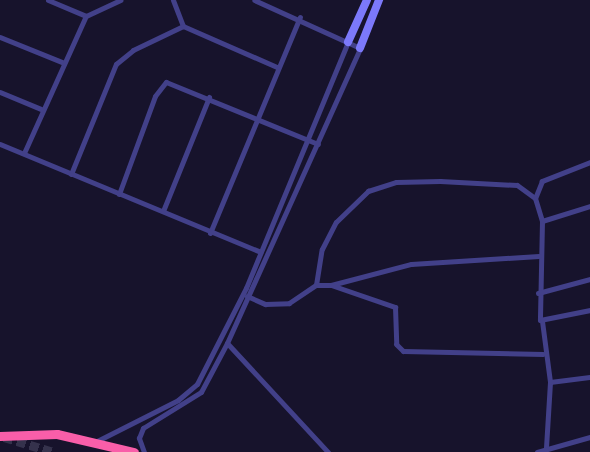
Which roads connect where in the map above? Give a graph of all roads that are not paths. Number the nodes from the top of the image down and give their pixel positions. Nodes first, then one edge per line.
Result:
1 (48, 0) edge
2 (121, 0) edge
3 (173, 0) edge
4 (254, 0) edge
5 (367, 0) edge
6 (379, 0) edge
7 (86, 16) junction
8 (300, 17) junction
9 (183, 26) junction
10 (0, 37) edge
11 (348, 42) junction
12 (360, 48) junction
13 (62, 62) junction
14 (277, 67) junction
15 (0, 92) edge
16 (209, 97) junction
17 (41, 109) junction
18 (258, 118) junction
19 (308, 138) junction
20 (0, 144) edge
21 (318, 144) junction
22 (24, 153) junction
23 (590, 162) edge
24 (71, 174) junction
25 (119, 194) junction
26 (535, 198) junction
27 (590, 206) edge
28 (163, 211) junction
29 (542, 221) junction
30 (210, 233) junction
31 (261, 252) junction
32 (267, 255) junction
33 (539, 256) junction
34 (590, 279) edge
35 (316, 285) junction
36 (331, 285) junction
37 (538, 293) junction
38 (246, 295) junction
39 (590, 310) edge
40 (542, 321) junction
41 (228, 343) junction
42 (543, 354) junction
43 (590, 377) edge
44 (550, 382) junction
45 (178, 400) junction
46 (184, 406) junction
47 (590, 433) edge
48 (0, 436) edge
49 (94, 442) junction
50 (546, 448) junction
51 (134, 452) edge
52 (144, 452) edge
53 (328, 452) edge
54 (537, 452) edge

1 - 7 street
2 - 7 street
3 - 9 street
4 - 8 street
5 - 11 main road
6 - 12 main road
7 - 13 street
8 - 11 street
8 - 14 street
9 - 14 street
9 - 24 street
10 - 13 street
11 - 12 street
11 - 19 street
12 - 21 street
13 - 17 street
14 - 18 street
15 - 17 street
16 - 18 street
16 - 25 street
16 - 28 street
17 - 22 street
18 - 19 street
18 - 30 street
19 - 21 street
19 - 31 street
20 - 22 street
21 - 32 street
22 - 24 street
23 - 26 street
24 - 25 street
25 - 28 street
26 - 29 street
26 - 35 street
27 - 29 street
28 - 30 street
29 - 33 street
30 - 31 street
31 - 32 street
31 - 38 street
32 - 38 street
33 - 36 street
33 - 37 street
34 - 37 street
35 - 36 street
35 - 38 street
36 - 42 street
37 - 40 street
38 - 41 street
38 - 45 street
39 - 40 street
40 - 42 street
41 - 46 street
41 - 53 street
42 - 44 street
43 - 44 street
44 - 50 street
45 - 46 street
45 - 49 street
46 - 52 street
47 - 50 street
48 - 49 highway
49 - 51 highway
50 - 54 street

